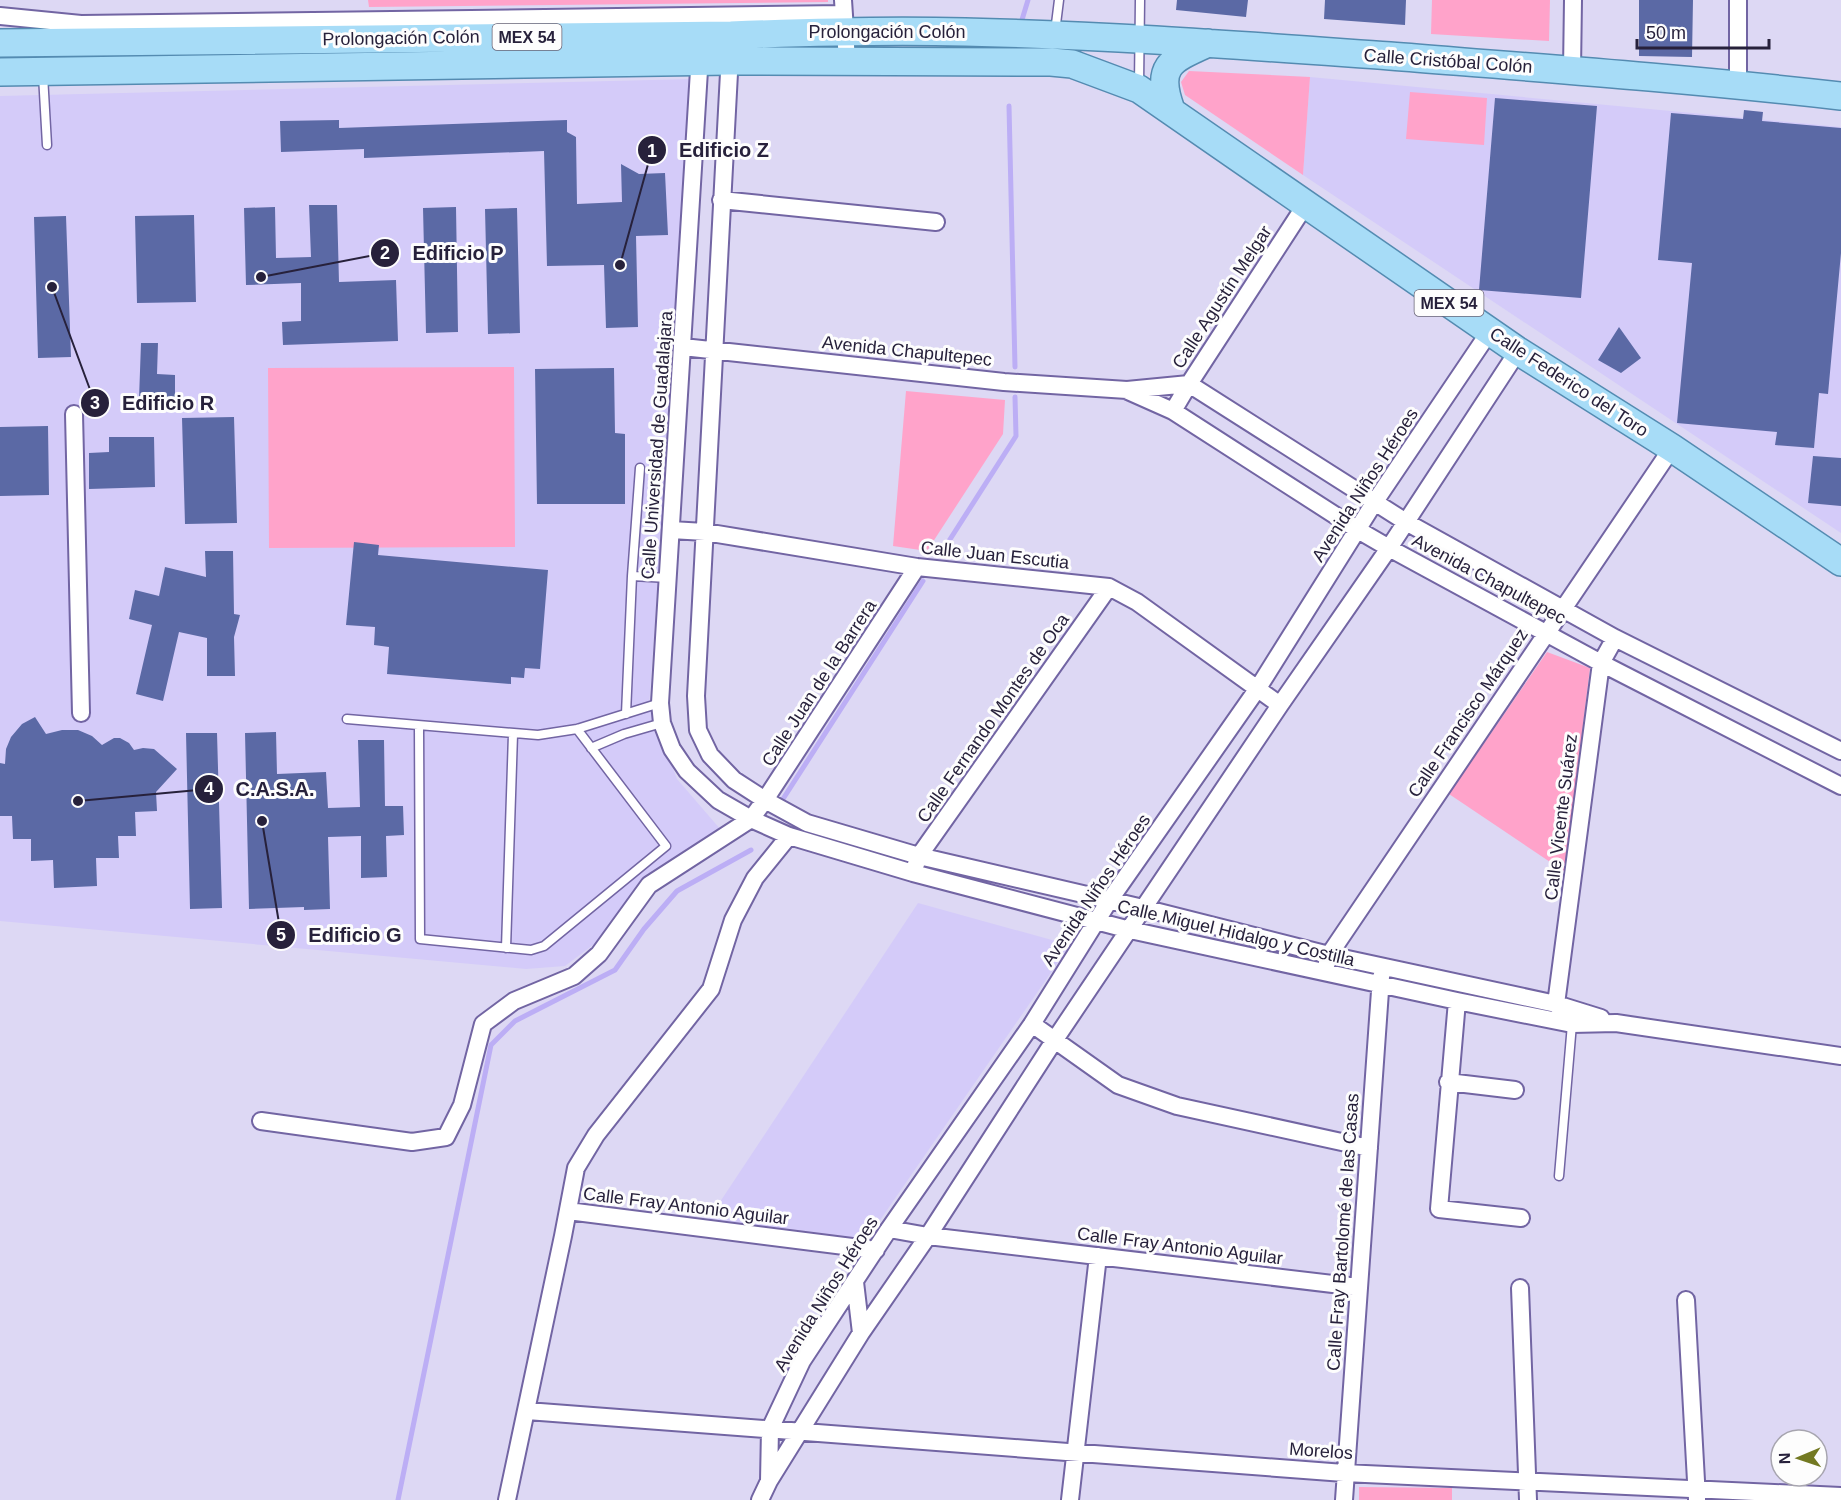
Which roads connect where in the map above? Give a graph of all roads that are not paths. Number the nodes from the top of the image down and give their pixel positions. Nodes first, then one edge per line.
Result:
1 (1059, 0) edge
2 (1140, 0) edge
3 (1573, 0) edge
4 (1738, 0) edge
5 (844, 15) edge
6 (0, 16) edge
7 (701, 35) junction
8 (1139, 39) junction
9 (0, 43) edge
10 (1209, 43) junction
11 (730, 48) junction
12 (1053, 49) junction
13 (847, 61) junction
14 (700, 62) junction
15 (1572, 70) junction
16 (0, 72) edge
17 (43, 72) junction
18 (1738, 85) junction
19 (1139, 88) junction
20 (1841, 96) edge
21 (1171, 111) junction
22 (47, 145) dead end
23 (721, 200) junction
24 (1306, 204) junction
25 (936, 222) dead end
26 (1490, 331) junction
27 (683, 347) junction
28 (713, 350) junction
29 (1518, 351) junction
30 (1188, 384) junction
31 (1127, 390) junction
32 (1173, 411) junction
33 (74, 414) dead end
34 (1672, 448) junction
35 (640, 468) dead end
36 (1374, 503) junction
37 (1406, 522) junction
38 (671, 530) junction
39 (1358, 530) junction
40 (705, 532) junction
41 (1389, 548) junction
42 (1841, 562) edge
43 (917, 567) junction
44 (632, 576) junction
45 (668, 578) junction
46 (1109, 587) junction
47 (1562, 609) junction
48 (1546, 632) junction
49 (1615, 638) junction
50 (1601, 663) junction
51 (1258, 688) junction
52 (660, 703) junction
53 (1280, 705) junction
54 (81, 713) dead end
55 (626, 714) junction
56 (347, 719) dead end
57 (662, 723) junction
58 (419, 726) junction
59 (576, 729) junction
60 (513, 734) junction
61 (591, 747) junction
62 (1841, 752) edge
63 (1841, 786) edge
64 (765, 800) junction
65 (751, 819) junction
66 (789, 836) junction
67 (919, 856) junction
68 (913, 873) junction
69 (1109, 901) junction
70 (1143, 908) junction
71 (1097, 920) junction
72 (1130, 930) junction
73 (506, 948) junction
74 (1329, 955) junction
75 (1382, 967) junction
76 (1324, 973) junction
77 (1381, 986) junction
78 (1457, 1001) junction
79 (1556, 1004) junction
80 (1616, 1023) junction
81 (1032, 1024) junction
82 (1572, 1024) junction
83 (1054, 1041) junction
84 (1841, 1056) edge
85 (1448, 1082) junction
86 (1515, 1090) dead end
87 (261, 1121) dead end
88 (1369, 1149) junction
89 (1559, 1176) dead end
90 (568, 1211) junction
91 (1521, 1218) dead end
92 (890, 1229) junction
93 (927, 1236) junction
94 (876, 1250) junction
95 (1098, 1256) junction
96 (855, 1282) junction
97 (1359, 1287) junction
98 (1520, 1288) dead end
99 (1686, 1300) dead end
100 (861, 1333) junction
101 (527, 1411) junction
102 (770, 1429) junction
103 (800, 1431) junction
104 (1076, 1452) junction
105 (1344, 1473) junction
106 (1528, 1480) junction
107 (769, 1481) junction
108 (1696, 1495) edge
109 (1841, 1496) edge
110 (507, 1500) edge
111 (760, 1500) edge
112 (1070, 1500) edge
113 (1344, 1500) edge
114 (1528, 1500) edge

1 - 12 lane
2 - 8 lane
3 - 15 street
4 - 18 street
5 - 6 street, Prolongación Colón
5 - 11 main road, Prolongación Colón / MEX 54
5 - 12 main road, Prolongación Colón / MEX 54
5 - 13 street
7 - 9 main road, Prolongación Colón / MEX 54
7 - 11 main road, Prolongación Colón / MEX 54
7 - 14 street, Calle Universidad de Guadalajara
8 - 10 main road, Calle Cristóbal Colón / MEX 54
8 - 12 main road, Calle Cristóbal Colón / MEX 54
8 - 19 lane
10 - 15 main road, Calle Cristóbal Colón / MEX 54
10 - 21 main road
11 - 13 main road, Prolongación Colón / MEX 54
11 - 14 main road, Prolongación Colón / MEX 54
11 - 23 street
12 - 13 main road, Prolongación Colón / MEX 54
12 - 19 main road, Calle Federico del Toro / MEX 54
14 - 17 main road, Prolongación Colón / MEX 54
14 - 27 street, Calle Universidad de Guadalajara
15 - 18 main road, Calle Cristóbal Colón / MEX 54
16 - 17 main road, Prolongación Colón / MEX 54
17 - 22 lane
18 - 20 main road, Calle Cristóbal Colón / MEX 54
19 - 21 main road, Calle Federico del Toro / MEX 54
21 - 24 main road, Calle Federico del Toro / MEX 54
23 - 25 street
23 - 28 street
24 - 26 main road, Calle Federico del Toro / MEX 54
24 - 30 street, Calle Agustín Melgar
26 - 29 main road, Calle Federico del Toro / MEX 54
26 - 36 street, Avenida Niños Héroes
27 - 28 street, Avenida Chapultepec
27 - 38 street, Calle Universidad de Guadalajara
28 - 31 street, Avenida Chapultepec
28 - 40 street
29 - 34 main road, Calle Federico del Toro / MEX 54
29 - 37 street, Avenida Niños Héroes
30 - 31 street, Avenida Chapultepec
30 - 32 street, Calle Agustín Melgar
30 - 36 street, Avenida Chapultepec
31 - 32 street, Avenida Chapultepec
32 - 39 street, Avenida Chapultepec
33 - 54 street
34 - 42 main road, Calle Federico del Toro / MEX 54
34 - 47 street, Calle Francisco Márquez
35 - 44 lane
36 - 37 street, Avenida Chapultepec
36 - 39 street, Avenida Niños Héroes
37 - 41 street, Avenida Niños Héroes
37 - 47 street, Avenida Chapultepec
38 - 40 street, Calle Juan Escutia
38 - 45 street, Calle Universidad de Guadalajara
39 - 41 street, Avenida Chapultepec
39 - 51 street, Avenida Niños Héroes
40 - 43 street, Calle Juan Escutia
40 - 64 street
41 - 48 street, Avenida Chapultepec
41 - 53 street, Avenida Niños Héroes
43 - 46 street, Calle Juan Escutia
43 - 64 street, Calle Juan de la Barrera
44 - 45 lane
44 - 55 lane
45 - 52 street, Calle Universidad de Guadalajara
46 - 51 street, Calle Juan Escutia
46 - 67 street, Calle Fernando Montes de Oca
47 - 48 street, Calle Francisco Márquez
47 - 49 street, Avenida Chapultepec
48 - 50 street, Avenida Chapultepec
48 - 74 street, Calle Francisco Márquez
49 - 50 street, Calle Vicente Suárez
49 - 62 street, Avenida Chapultepec
50 - 63 street, Avenida Chapultepec
50 - 79 street, Calle Vicente Suárez
51 - 53 street, Calle Juan Escutia
51 - 69 street, Avenida Niños Héroes
52 - 55 lane
52 - 57 street, Calle Universidad de Guadalajara
53 - 70 street, Avenida Niños Héroes
55 - 59 lane
56 - 58 lane
57 - 61 lane
57 - 65 street, Calle Universidad de Guadalajara
58 - 60 lane
58 - 73 lane
59 - 60 lane
59 - 61 lane
60 - 73 lane
61 - 73 lane
64 - 65 street, Calle Juan de la Barrera
64 - 67 street, Calle Miguel Hidalgo y Costilla
65 - 66 street, Calle Miguel Hidalgo y Costilla
65 - 87 street, Calle Juan de la Barrera
66 - 68 street, Calle Miguel Hidalgo y Costilla
66 - 90 street
67 - 68 street, Calle Fernando Montes de Oca
67 - 69 street, Calle Miguel Hidalgo y Costilla
68 - 71 street, Calle Miguel Hidalgo y Costilla
69 - 70 street, Calle Miguel Hidalgo y Costilla
69 - 71 street, Avenida Niños Héroes
70 - 72 street, Avenida Niños Héroes
70 - 74 street, Calle Miguel Hidalgo y Costilla
71 - 72 street, Calle Miguel Hidalgo y Costilla
71 - 81 street, Avenida Niños Héroes
72 - 76 street, Calle Miguel Hidalgo y Costilla
72 - 83 street, Avenida Niños Héroes
74 - 75 street, Calle Miguel Hidalgo y Costilla
74 - 76 street, Calle Francisco Márquez
75 - 77 street, Calle Fray Bartolomé de las Casas
75 - 79 street, Calle Miguel Hidalgo y Costilla
76 - 77 street, Calle Miguel Hidalgo y Costilla
77 - 78 street, Calle Miguel Hidalgo y Costilla
77 - 88 street, Calle Fray Bartolomé de las Casas
78 - 82 street, Calle Miguel Hidalgo y Costilla
78 - 85 street
79 - 80 street, Calle Miguel Hidalgo y Costilla
79 - 82 street
80 - 82 street, Calle Miguel Hidalgo y Costilla
80 - 84 street, Calle Miguel Hidalgo y Costilla
81 - 83 street
81 - 92 street, Avenida Niños Héroes
82 - 89 lane
83 - 88 street
83 - 93 street, Avenida Niños Héroes
85 - 86 street
85 - 91 street
88 - 97 street, Calle Fray Bartolomé de las Casas
90 - 94 street, Calle Fray Antonio Aguilar
90 - 101 street, Calle Fray Antonio Aguilar
92 - 93 street, Calle Fray Antonio Aguilar
92 - 94 street, Avenida Niños Héroes
93 - 95 street, Calle Fray Antonio Aguilar
93 - 100 street, Avenida Niños Héroes
94 - 96 street, Avenida Niños Héroes
95 - 97 street, Calle Fray Antonio Aguilar
95 - 104 street
96 - 100 street
96 - 102 street, Avenida Niños Héroes
97 - 105 street, Calle Fray Bartolomé de las Casas
98 - 106 street
99 - 108 street
100 - 103 street, Avenida Niños Héroes
101 - 102 street, Morelos
101 - 110 street, Calle Fray Antonio Aguilar
102 - 103 street, Morelos
102 - 107 street, Avenida Niños Héroes
103 - 104 street, Morelos
103 - 107 street, Avenida Niños Héroes
104 - 105 street, Morelos
104 - 112 street
105 - 106 street, Morelos
105 - 113 street, Calle Fray Bartolomé de las Casas
106 - 108 street, Morelos
106 - 114 street
107 - 111 street, Avenida Niños Héroes
108 - 109 street, Morelos

